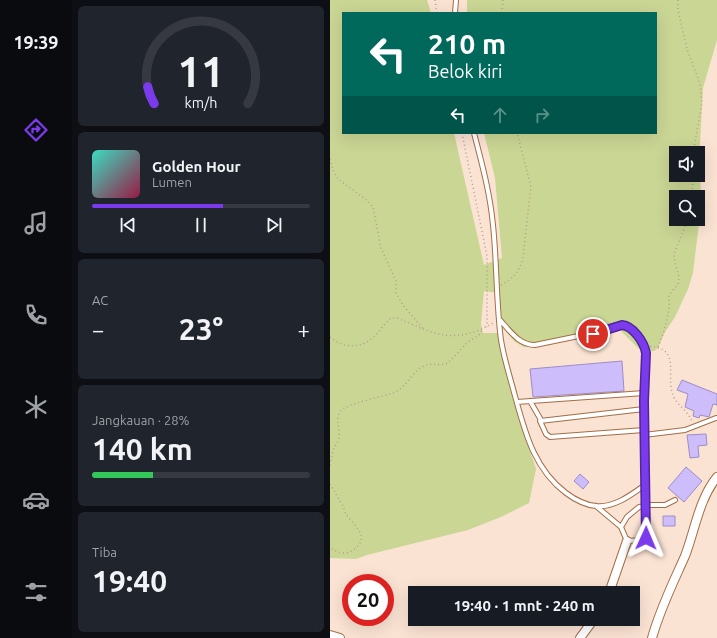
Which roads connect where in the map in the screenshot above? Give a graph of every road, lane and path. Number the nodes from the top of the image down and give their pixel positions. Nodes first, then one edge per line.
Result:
1 (435, 0) edge
2 (456, 0) edge
3 (503, 0) edge
4 (678, 0) edge
5 (437, 12) edge
6 (455, 12) edge
7 (502, 12) edge
8 (462, 134) edge
9 (474, 134) edge
10 (517, 134) edge
11 (694, 146) edge
12 (330, 159) edge
13 (685, 226) edge
14 (498, 286) junction
15 (500, 320) junction
16 (487, 327) junction
17 (423, 329) junction
18 (482, 330) junction
19 (330, 337) edge
20 (639, 339) junction
21 (658, 347) junction
22 (644, 393) junction
23 (530, 401) junction
24 (517, 402) junction
25 (644, 409) junction
26 (716, 418) edge
27 (541, 420) junction
28 (693, 428) junction
29 (644, 430) junction
30 (644, 435) junction
31 (330, 465) edge
32 (717, 477) edge
33 (330, 484) edge
34 (645, 485) junction
35 (675, 500) dead end
36 (596, 506) junction
37 (646, 506) junction
38 (621, 527) junction
39 (627, 542) junction
40 (330, 548) edge
41 (611, 586) edge
42 (589, 626) edge
43 (330, 635) edge
44 (340, 638) edge
45 (580, 638) edge
46 (652, 638) edge

1 - 5 path
2 - 6 lane
3 - 7 path
4 - 11 path
8 - 16 path
9 - 14 lane
10 - 14 path
12 - 17 path
13 - 21 path
14 - 15 lane
15 - 16 path
15 - 20 lane
15 - 24 lane
16 - 18 path
17 - 18 path
17 - 19 path
18 - 31 path
20 - 21 path
20 - 22 lane
21 - 28 path
22 - 23 lane
22 - 25 lane
23 - 24 lane
23 - 27 lane
24 - 36 lane
25 - 27 lane
25 - 29 lane
26 - 28 lane
27 - 29 lane
28 - 30 lane
29 - 30 lane
30 - 34 lane
32 - 46 street
33 - 40 path
34 - 36 lane
34 - 37 lane
35 - 37 lane
36 - 38 lane
37 - 38 lane
37 - 39 lane
38 - 39 lane
39 - 41 street
42 - 45 street
43 - 44 street

